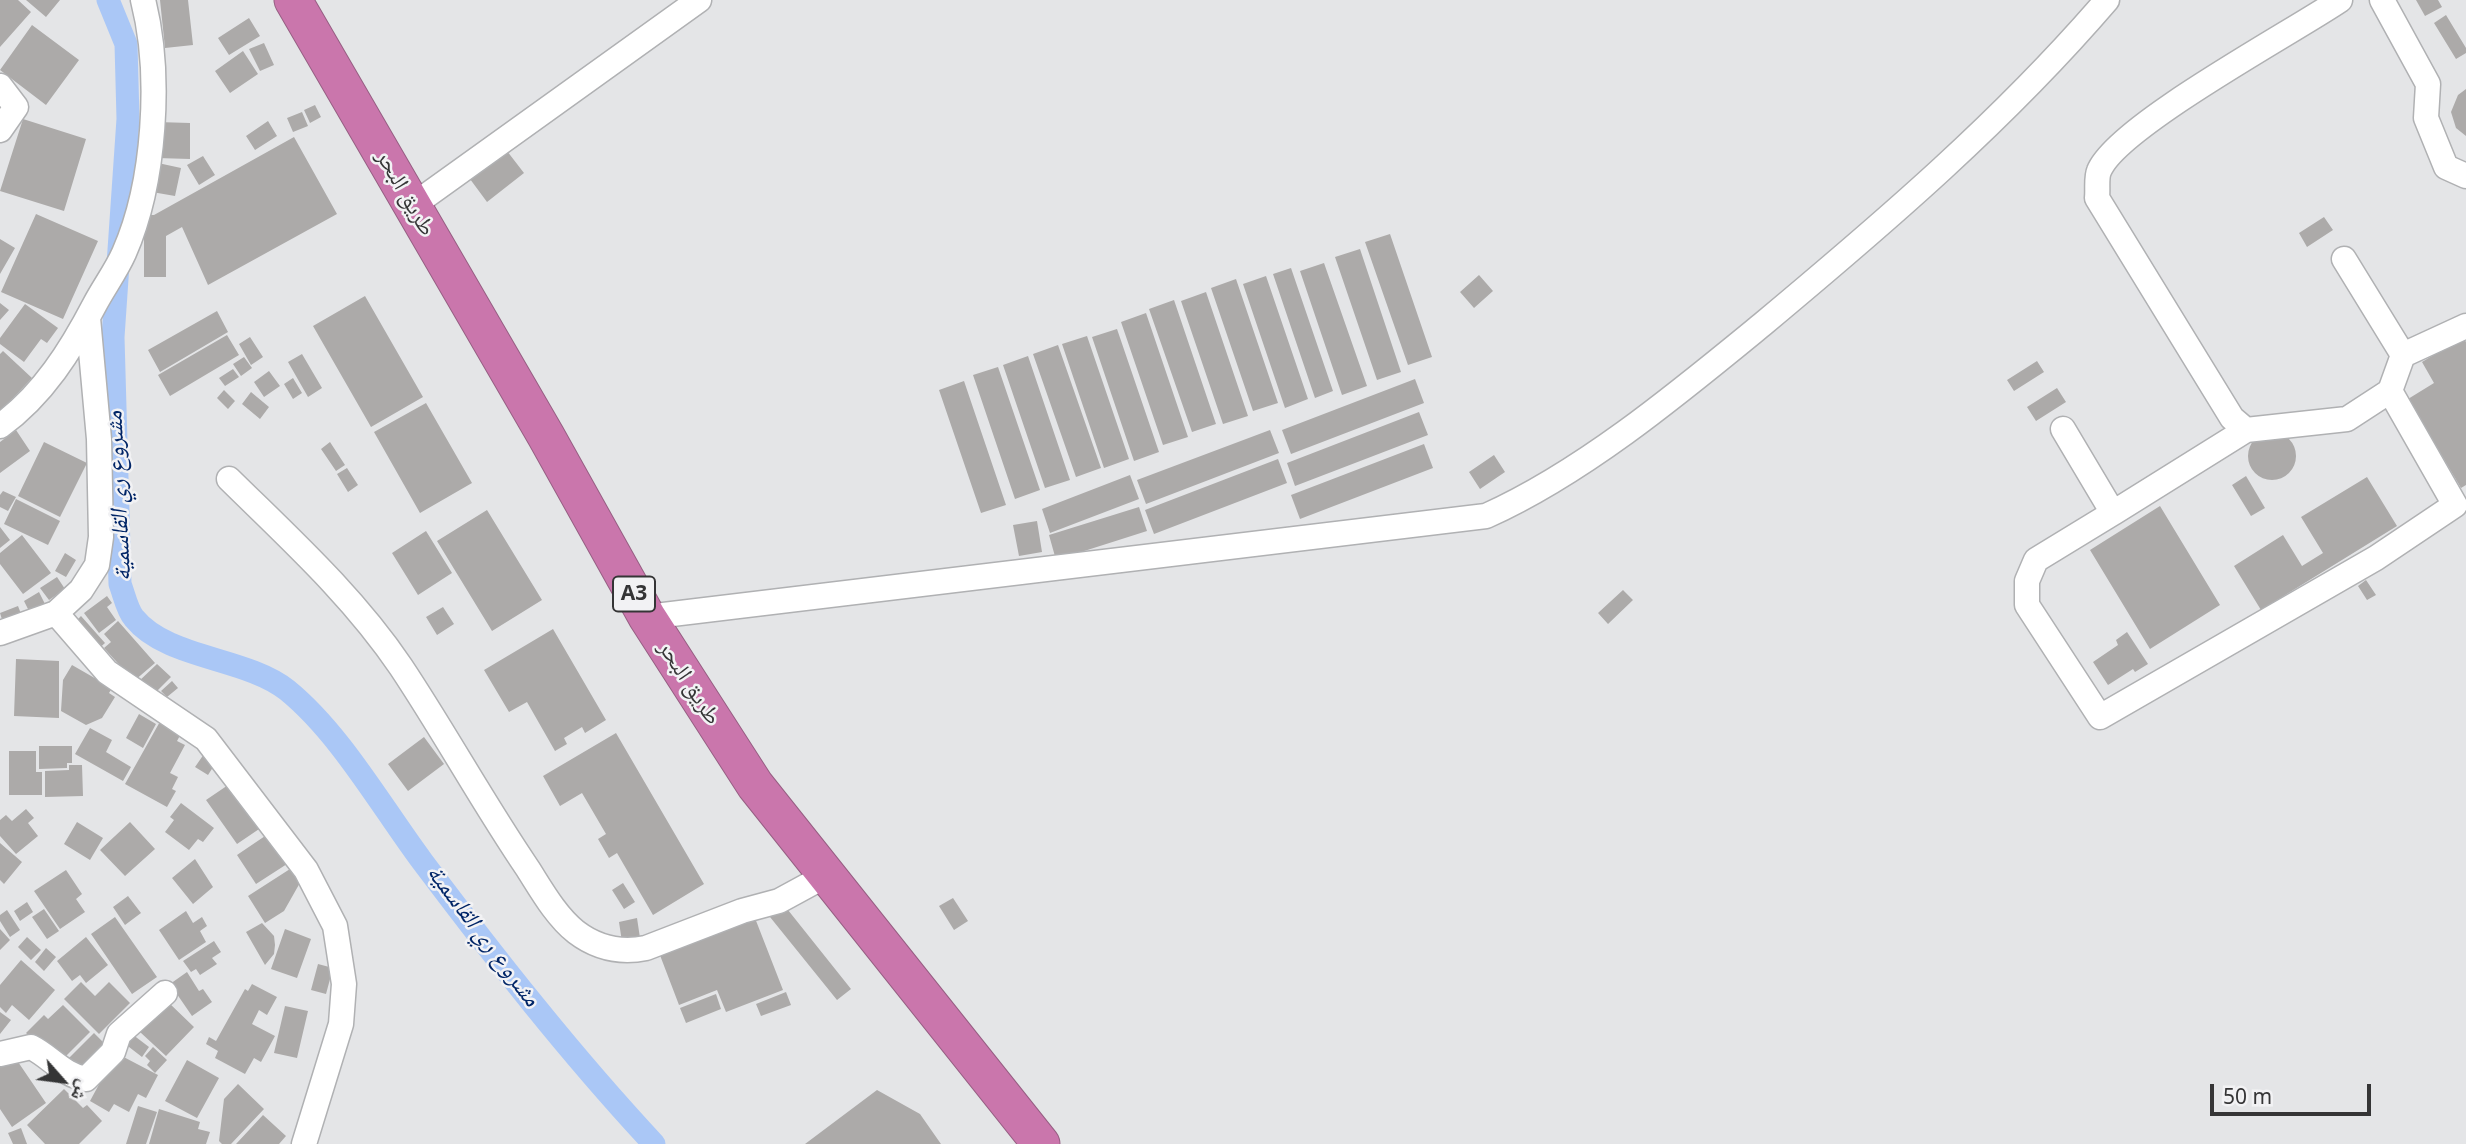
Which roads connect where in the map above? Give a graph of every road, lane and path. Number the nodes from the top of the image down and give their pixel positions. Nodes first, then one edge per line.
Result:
1 (293, 0) edge
2 (699, 0) edge
3 (2108, 0) edge
4 (2340, 0) edge
5 (2382, 0) edge
6 (145, 3) edge
7 (0, 86) edge
8 (0, 130) edge
9 (2466, 176) edge
10 (412, 206) junction
11 (2344, 259) dead end
12 (88, 318) junction
13 (2466, 326) edge
14 (2403, 355) junction
15 (2390, 391) junction
16 (0, 426) edge
17 (2063, 429) dead end
18 (2246, 430) junction
19 (229, 479) dead end
20 (2460, 505) edge
21 (2113, 513) junction
22 (56, 613) junction
23 (646, 617) junction
24 (0, 633) edge
25 (825, 876) junction
26 (165, 993) dead end
27 (0, 1054) edge
28 (304, 1144) edge
29 (1041, 1144) edge

1 - 10 highway, طريق البحر / A3
2 - 10 street
3 - 23 street
4 - 18 street
5 - 9 street
6 - 12 street
7 - 8 street
10 - 23 highway, طريق البحر / A3
11 - 14 street
12 - 16 street
12 - 22 street
13 - 14 street
14 - 15 street
15 - 18 street
15 - 20 street
17 - 21 street
18 - 21 street
19 - 25 street
20 - 21 street
22 - 24 street
22 - 28 street
23 - 25 highway, طريق البحر / A3
25 - 29 highway, طريق البحر / A3
26 - 27 street

